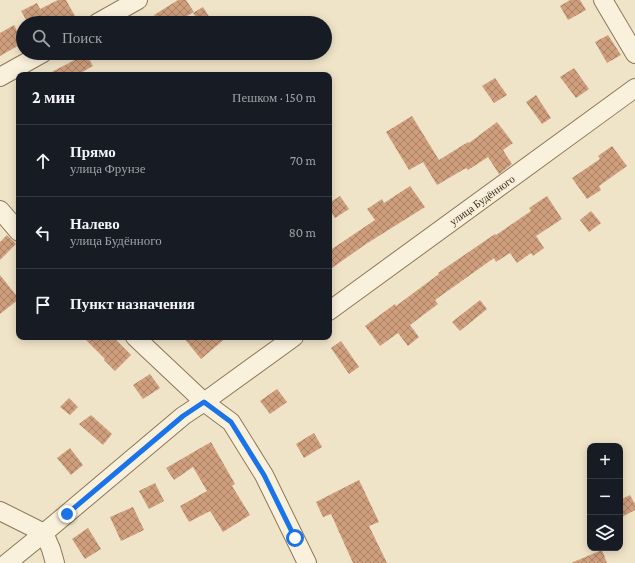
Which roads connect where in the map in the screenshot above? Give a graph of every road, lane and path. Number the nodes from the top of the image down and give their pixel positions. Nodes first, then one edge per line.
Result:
1 (138, 0) edge
2 (603, 0) edge
3 (109, 16) edge
4 (635, 54) edge
5 (30, 60) edge
6 (0, 77) edge
7 (635, 88) edge
8 (0, 210) edge
9 (16, 229) edge
10 (332, 309) edge
11 (138, 340) edge
12 (290, 340) edge
13 (204, 402) junction
14 (0, 511) edge
15 (44, 533) junction
16 (7, 563) edge
17 (55, 563) edge
18 (307, 563) edge

1 - 3 street
2 - 4 street
5 - 6 street
7 - 10 street, улица Будённого
8 - 9 street
11 - 13 street
12 - 13 street
13 - 15 street
13 - 18 street
14 - 15 street
15 - 16 street
15 - 17 street

